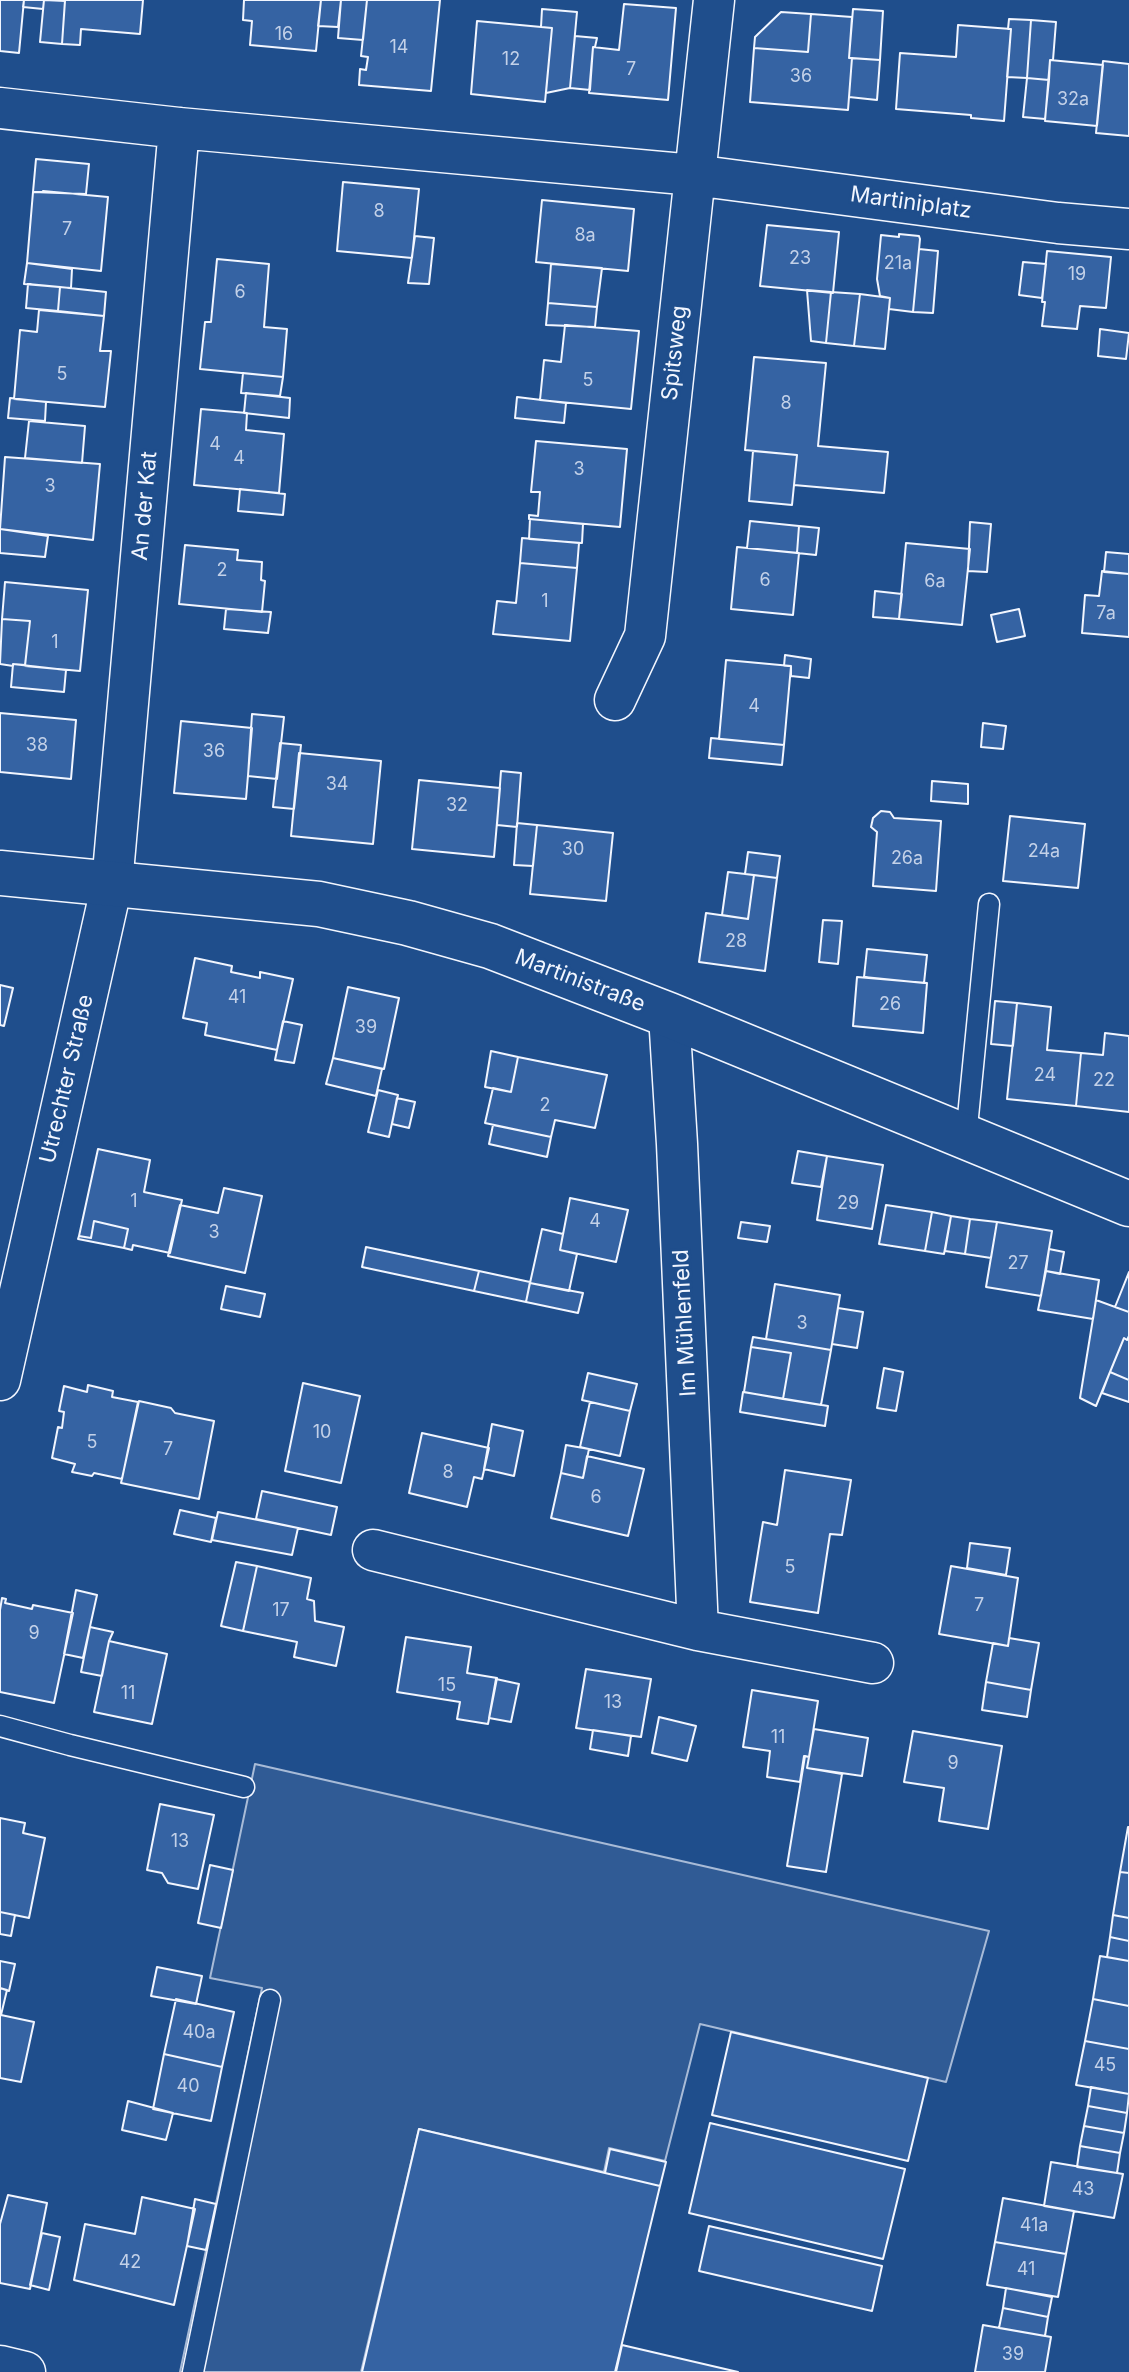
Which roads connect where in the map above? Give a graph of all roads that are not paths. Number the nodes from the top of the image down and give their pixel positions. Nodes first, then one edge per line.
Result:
1 (714, 0) edge
2 (0, 108) edge
3 (179, 128) junction
4 (694, 175) junction
5 (1129, 229) edge
6 (615, 700) dead end
7 (0, 873) edge
8 (112, 884) junction
9 (989, 904) dead end
10 (669, 1015) junction
11 (966, 1137) junction
12 (1129, 1204) edge
13 (12, 1272) edge
14 (0, 1380) edge
15 (373, 1550) dead end
16 (698, 1630) junction
17 (873, 1663) dead end
18 (0, 1726) edge
19 (244, 1787) dead end
20 (270, 2000) dead end
21 (0, 2366) edge
22 (25, 2372) edge
23 (193, 2372) edge

1 - 4 street, Spitsweg
2 - 3 street
3 - 4 street
3 - 8 street, An der Kat
4 - 5 street, Martiniplatz
4 - 6 street, Spitsweg
7 - 8 street, Martinistraße
8 - 10 street, Martinistraße
8 - 13 street, Utrechter Straße
9 - 11 lane
10 - 11 street, Martinistraße
10 - 16 street, Im Mühlenfeld
11 - 12 street, Martinistraße
13 - 14 street, Utrechter Straße
15 - 16 street
16 - 17 street
18 - 19 lane
20 - 23 lane
21 - 22 street

